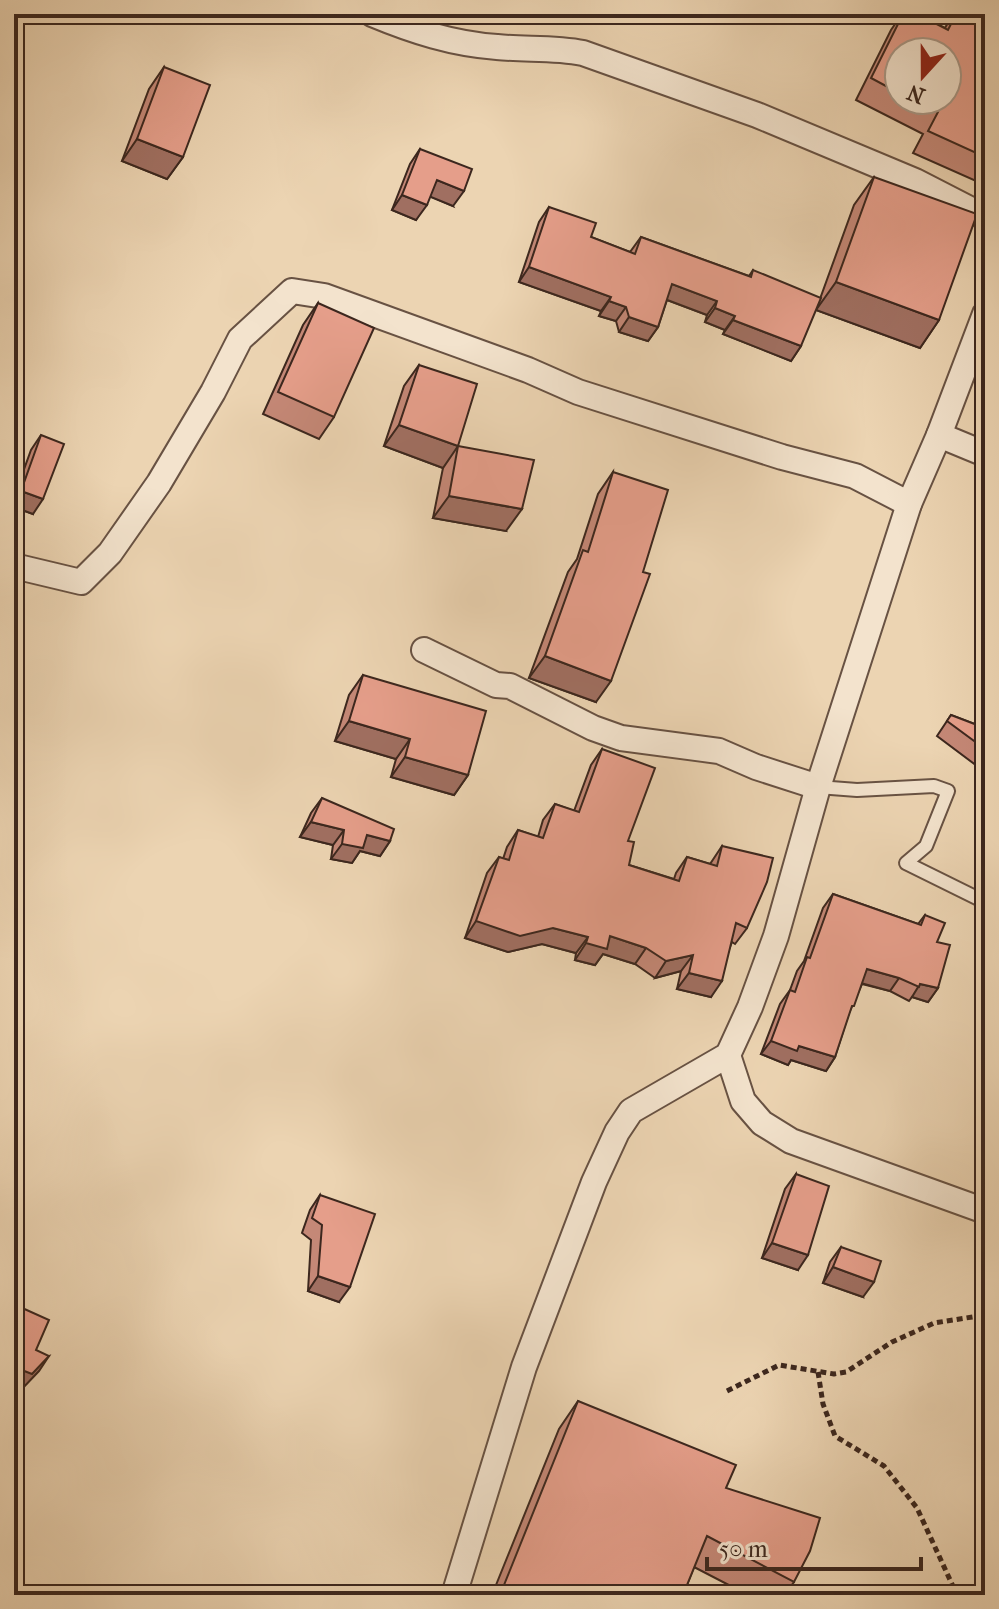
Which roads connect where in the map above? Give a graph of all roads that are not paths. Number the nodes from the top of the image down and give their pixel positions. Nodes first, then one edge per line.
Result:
1 (372, 14) edge
2 (985, 217) edge
3 (985, 314) edge
4 (939, 435) junction
5 (985, 454) edge
6 (909, 504) junction
7 (14, 566) edge
8 (424, 650) dead end
9 (818, 787) junction
10 (985, 902) edge
11 (728, 1055) junction
12 (985, 1211) edge
13 (454, 1595) edge

1 - 2 street
3 - 4 street
4 - 5 street
4 - 6 street
6 - 7 street
6 - 9 street
8 - 9 street
9 - 10 lane
9 - 11 street
11 - 12 street
11 - 13 street

